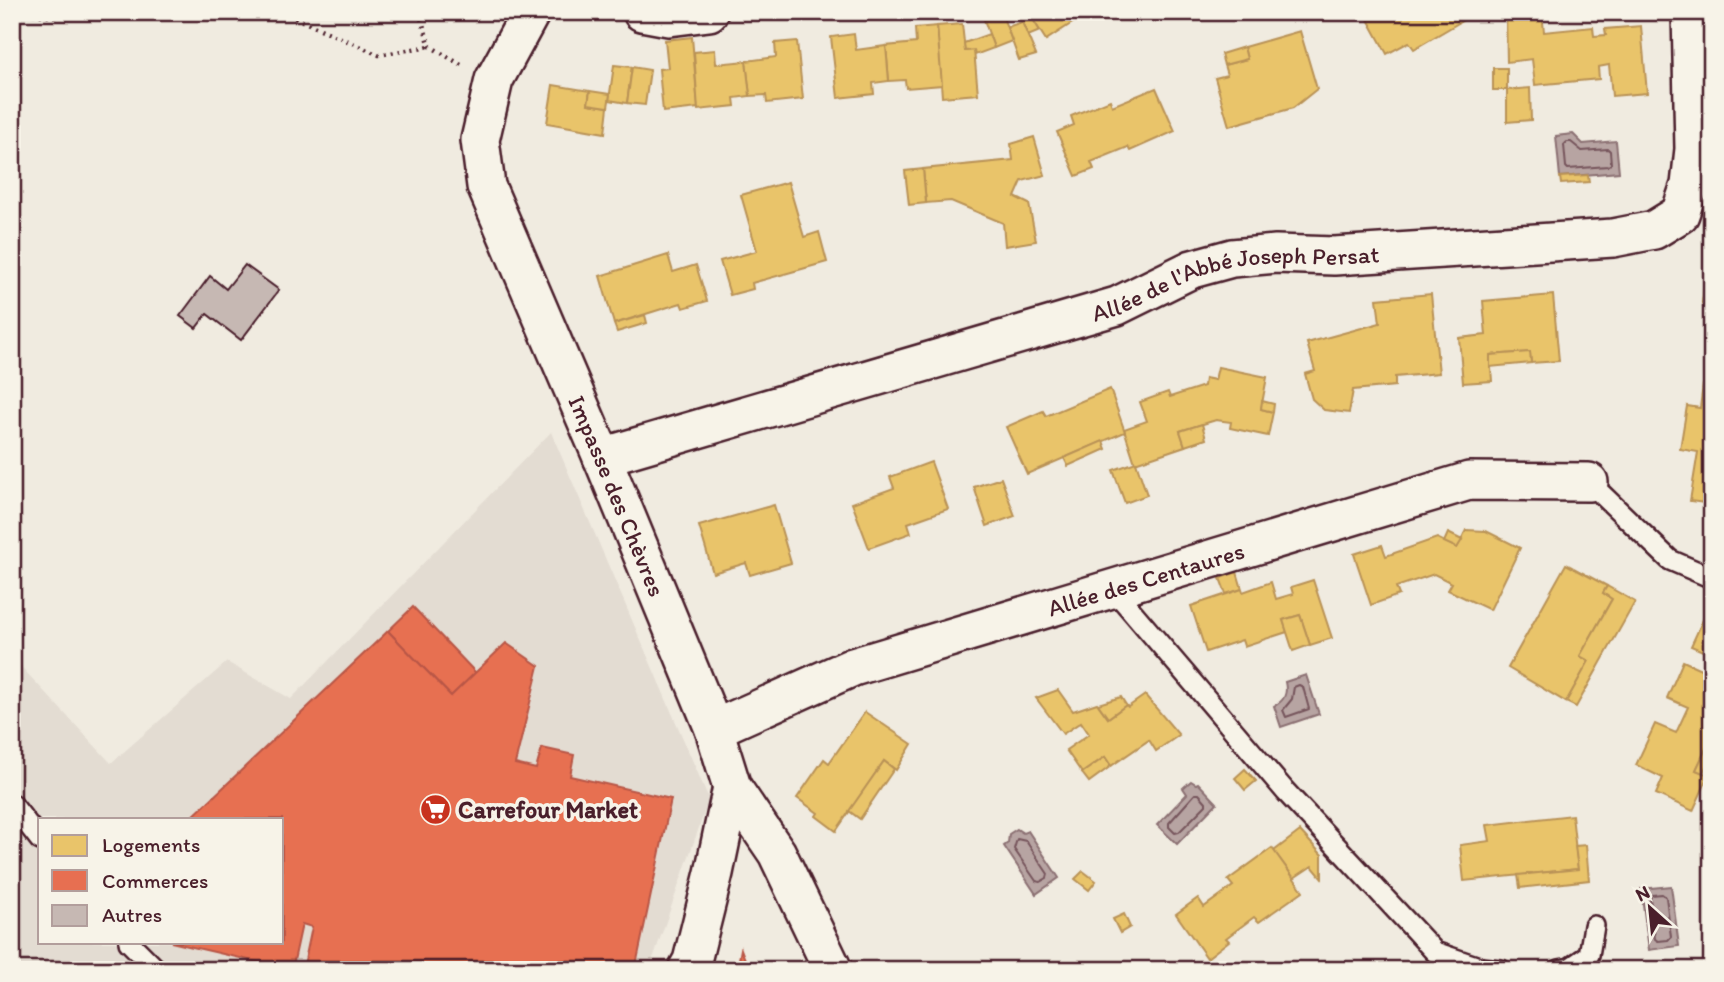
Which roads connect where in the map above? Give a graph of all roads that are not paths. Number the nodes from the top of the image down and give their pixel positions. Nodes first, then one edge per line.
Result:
1 (531, 12) edge
2 (642, 12) edge
3 (709, 12) edge
4 (1691, 12) edge
5 (602, 457) junction
6 (1589, 482) joint
7 (1712, 578) edge
8 (1113, 589) junction
9 (714, 729) junction
10 (732, 787) junction
11 (12, 804) edge
12 (38, 837) edge
13 (1594, 926) dead end
14 (131, 944) edge
15 (157, 970) edge
16 (687, 970) edge
17 (833, 970) edge
18 (1501, 970) edge
19 (1559, 970) edge

1 - 5 street, Impasse des Chèvres
2 - 3 street
4 - 5 street, Allée de l'Abbé Joseph Persat
5 - 9 street, Impasse des Chèvres
6 - 7 lane
6 - 8 street, Allée des Centaures
8 - 9 street, Allée des Centaures
8 - 18 lane
9 - 10 street, Impasse des Chèvres
10 - 16 street
10 - 17 street, Impasse des Chèvres
11 - 12 lane
13 - 19 lane
14 - 15 lane

